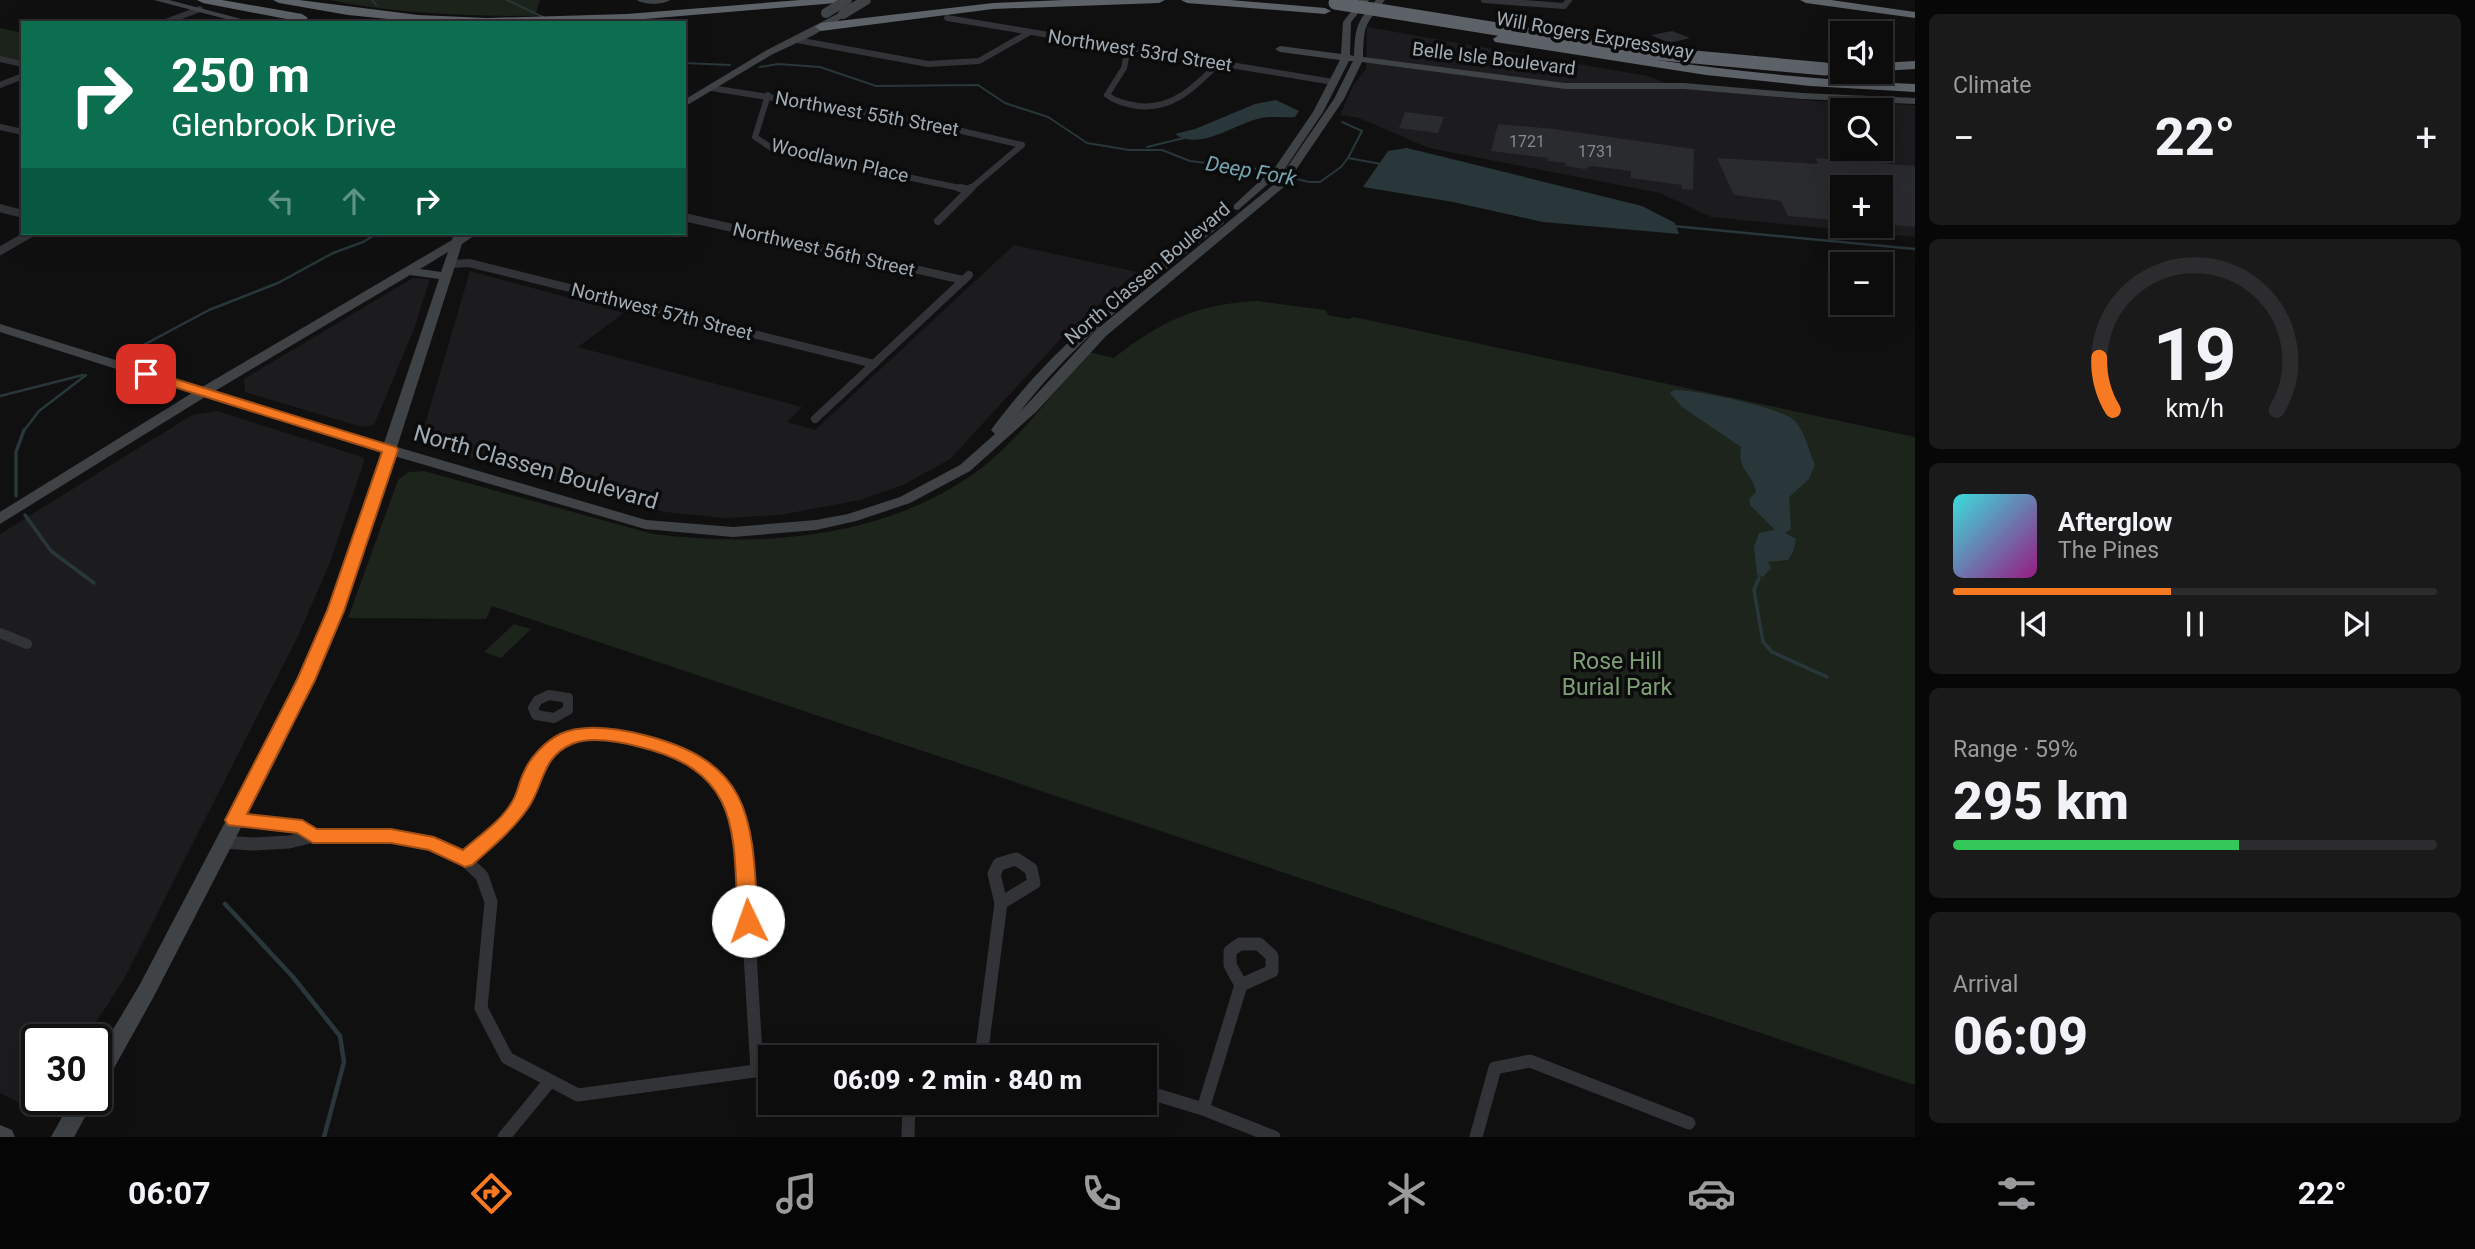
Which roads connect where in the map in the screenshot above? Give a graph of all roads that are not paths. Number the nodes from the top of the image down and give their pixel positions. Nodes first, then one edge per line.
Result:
1 (158, 0) edge
2 (279, 0) edge
3 (641, 0) edge
4 (666, 0) edge
5 (709, 0) edge
6 (836, 0) edge
7 (848, 0) edge
8 (855, 0) edge
9 (937, 0) edge
10 (986, 0) edge
11 (1159, 0) edge
12 (1187, 0) edge
13 (1312, 0) edge
14 (1365, 0) edge
15 (1381, 0) edge
16 (1485, 0) edge
17 (1569, 0) edge
18 (1806, 0) edge
19 (1880, 0) edge
20 (808, 3) junction
21 (870, 3) edge
22 (201, 4) edge
23 (682, 4) edge
24 (1915, 4) edge
25 (1330, 7) junction
26 (1915, 15) edge
27 (947, 18) dead end
28 (825, 19) junction
29 (845, 19) junction
30 (591, 20) edge
31 (167, 21) edge
32 (248, 21) edge
33 (317, 21) edge
34 (518, 21) edge
35 (686, 25) edge
36 (1030, 32) junction
37 (797, 40) junction
38 (1128, 48) junction
39 (1280, 49) dead end
40 (770, 52) junction
41 (0, 59) edge
42 (1345, 59) junction
43 (1358, 60) junction
44 (1623, 61) junction
45 (21, 64) edge
46 (1219, 64) junction
47 (1915, 67) edge
48 (1893, 68) edge
49 (1830, 69) edge
50 (21, 77) edge
51 (1915, 80) edge
52 (1333, 82) junction
53 (0, 85) edge
54 (711, 88) junction
55 (1915, 88) edge
56 (768, 95) junction
57 (1325, 97) junction
58 (1339, 99) junction
59 (1915, 101) edge
60 (686, 103) edge
61 (0, 127) edge
62 (21, 132) edge
63 (969, 190) junction
64 (1242, 204) junction
65 (1255, 207) junction
66 (0, 208) edge
67 (21, 213) edge
68 (686, 217) edge
69 (938, 221) dead end
70 (28, 235) edge
71 (1201, 236) junction
72 (459, 237) edge
73 (1214, 240) junction
74 (0, 251) edge
75 (449, 270) junction
76 (407, 271) junction
77 (1129, 301) junction
78 (0, 328) edge
79 (874, 363) junction
80 (203, 392) junction
81 (814, 419) dead end
82 (390, 450) junction
83 (0, 519) edge
84 (0, 633) edge
85 (27, 644) dead end
86 (554, 718) dead end
87 (566, 739) junction
88 (235, 820) junction
89 (313, 836) junction
90 (223, 842) junction
91 (465, 860) junction
92 (1000, 903) dead end
93 (1241, 985) dead end
94 (761, 1045) edge
95 (983, 1045) edge
96 (112, 1051) edge
97 (758, 1071) edge
98 (550, 1081) junction
99 (1157, 1095) edge
100 (1203, 1110) junction
101 (75, 1115) edge
102 (909, 1115) edge
103 (1689, 1123) dead end
104 (62, 1137) edge
105 (504, 1137) edge
106 (908, 1137) edge
107 (1274, 1137) edge
108 (1476, 1137) edge

1 - 22 main road
2 - 34 highway
3 - 4 main road
5 - 23 highway
6 - 20 highway
7 - 28 main road, bridge
8 - 20 highway
9 - 10 highway
11 - 29 highway
12 - 25 highway, Will Rogers Expressway
13 - 25 highway, Will Rogers Expressway
14 - 42 main road, North Classen Boulevard
15 - 43 main road, North Classen Boulevard
16 - 17 street
18 - 26 highway
19 - 24 highway
20 - 30 highway
21 - 29 main road, bridge
21 - 35 highway
22 - 31 street
22 - 32 main road
22 - 33 highway
23 - 30 highway
25 - 44 highway, Will Rogers Expressway
25 - 49 highway, Will Rogers Expressway, bridge
27 - 36 street, Northwest 53rd Street
28 - 29 highway
28 - 37 main road
28 - 40 main road
30 - 34 highway
36 - 37 street
36 - 38 street, Northwest 53rd Street
37 - 40 main road
38 - 46 street, Northwest 53rd Street
38 - 46 street
39 - 42 main road, Belle Isle Boulevard
40 - 54 main road
41 - 45 street
42 - 43 main road, Belle Isle Boulevard
42 - 52 main road, North Classen Boulevard
43 - 58 main road, North Classen Boulevard
43 - 59 main road, Belle Isle Boulevard
44 - 51 highway
44 - 55 highway, Will Rogers Expressway
46 - 52 street, Northwest 53rd Street
47 - 48 highway
50 - 53 street
52 - 57 main road, North Classen Boulevard
54 - 56 street, Northwest 55th Street
54 - 60 main road
56 - 63 street, Woodlawn Place
56 - 63 street, Northwest 55th Street
57 - 58 main road
57 - 64 main road, North Classen Boulevard
58 - 65 main road, North Classen Boulevard
61 - 62 street
63 - 69 street
64 - 65 main road
64 - 71 main road, North Classen Boulevard
65 - 73 main road, North Classen Boulevard
66 - 67 street
68 - 79 street, Northwest 56th Street
70 - 74 street
71 - 73 main road
71 - 77 main road, North Classen Boulevard
72 - 75 main road
72 - 76 main road
73 - 77 main road, North Classen Boulevard
75 - 76 main road
75 - 79 street, Northwest 57th Street
75 - 82 main road
76 - 80 main road
77 - 82 main road, North Classen Boulevard
78 - 80 main road, North Classen Boulevard
79 - 81 street
80 - 82 main road, North Classen Boulevard
80 - 83 main road
82 - 88 main road
84 - 85 street
86 - 87 street
87 - 91 street
87 - 94 street
88 - 89 street
88 - 90 main road
89 - 90 street
89 - 91 street
90 - 96 main road
91 - 98 street
92 - 95 street
93 - 100 street
97 - 98 street
98 - 105 street
99 - 100 street
100 - 107 street
101 - 104 main road
102 - 106 street
103 - 108 street

